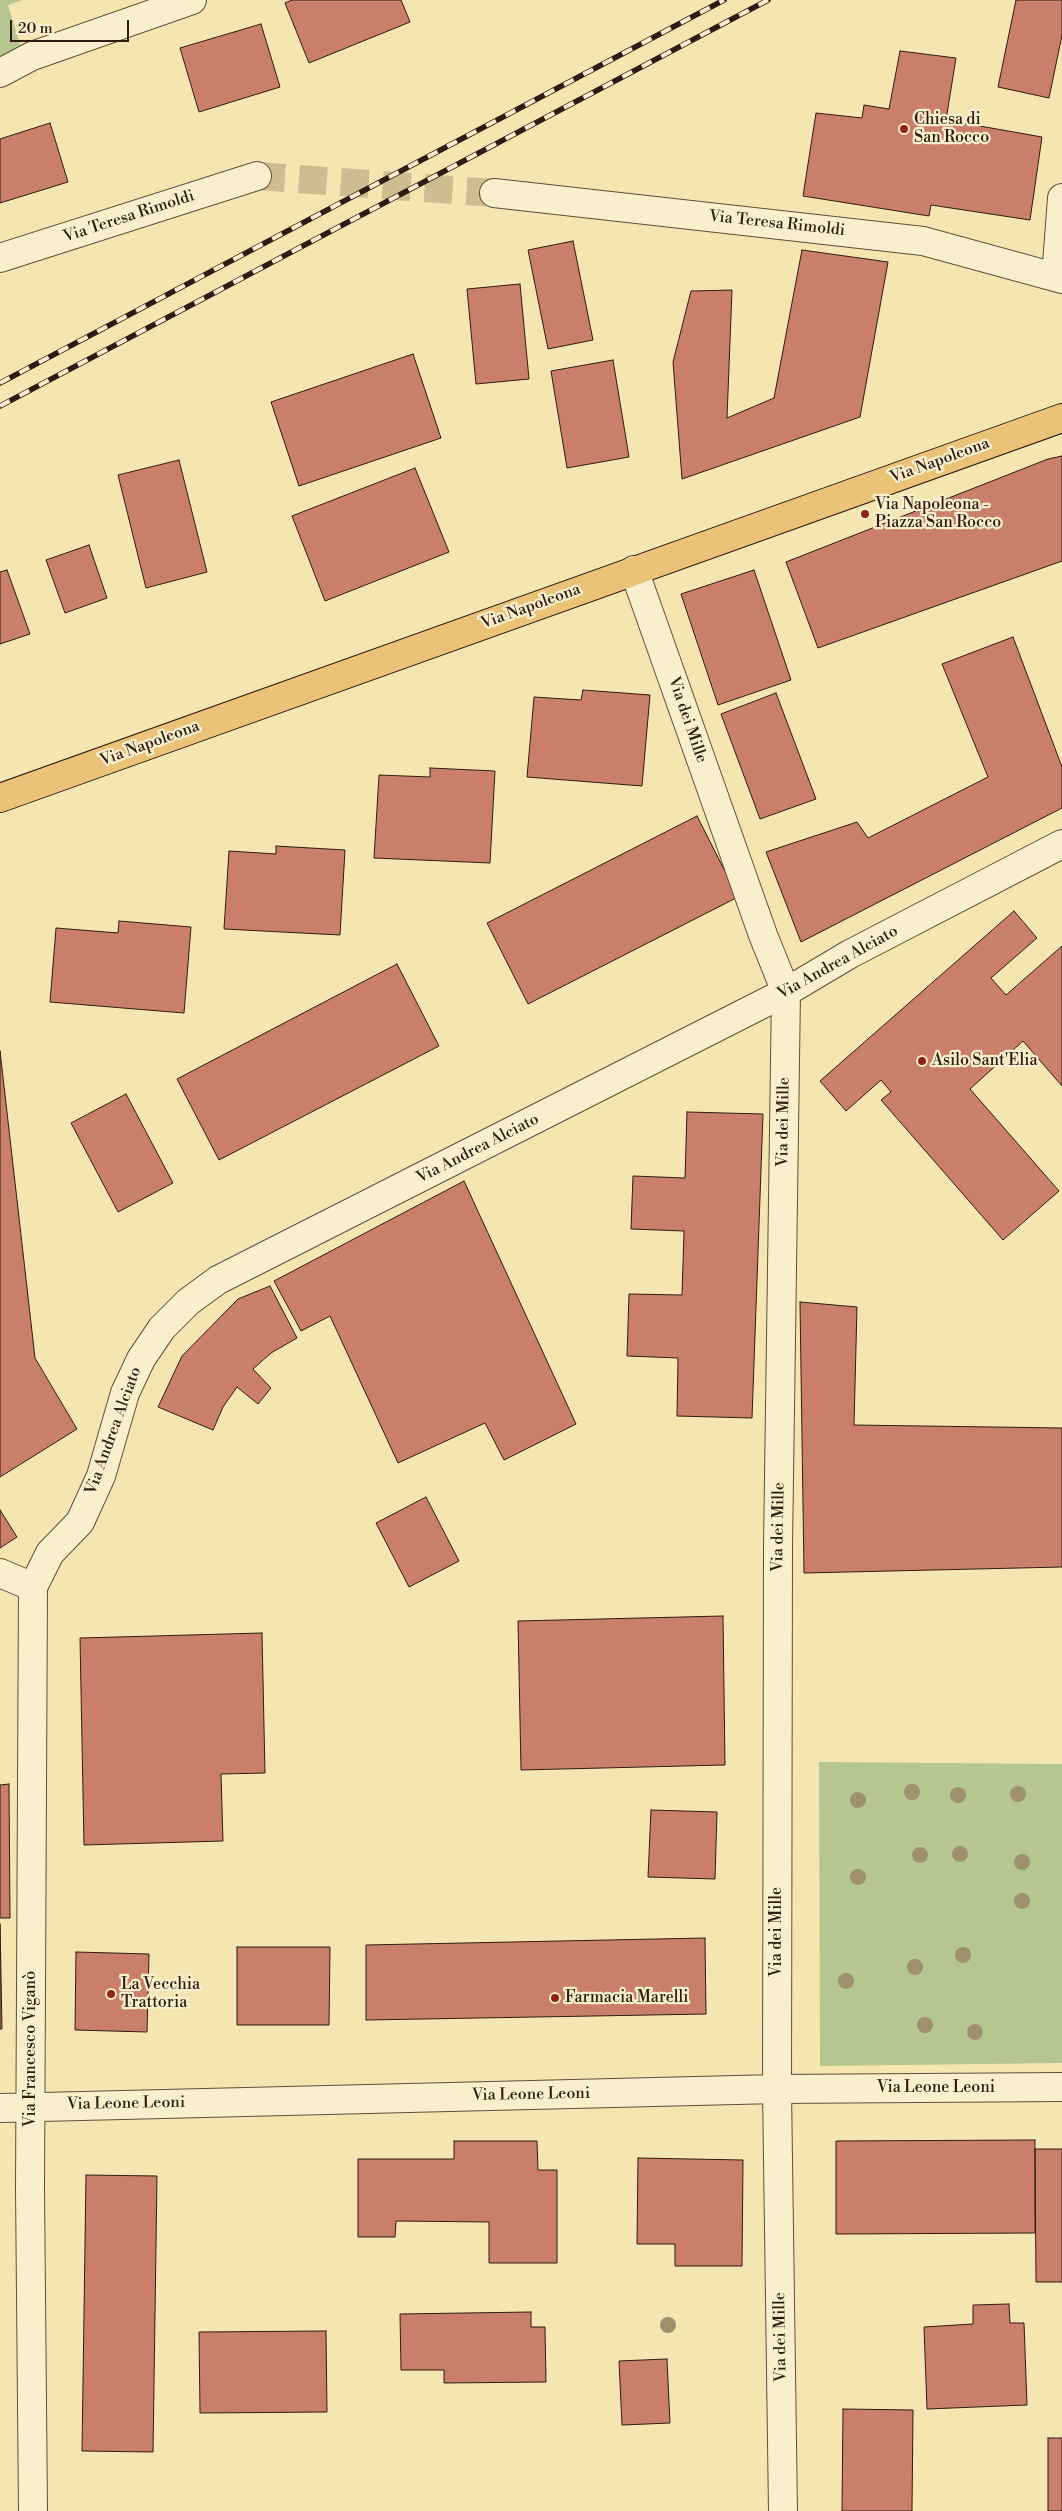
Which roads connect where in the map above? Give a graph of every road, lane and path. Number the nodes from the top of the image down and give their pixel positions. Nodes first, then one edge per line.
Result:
1 (192, 0) edge
2 (0, 73) edge
3 (257, 176) tunnel mouth
4 (494, 193) tunnel mouth
5 (1062, 198) edge
6 (0, 258) edge
7 (1059, 278) edge
8 (1062, 418) edge
9 (634, 570) junction
10 (0, 798) edge
11 (1062, 844) edge
12 (786, 992) junction
13 (0, 1573) edge
14 (33, 1588) junction
15 (1062, 2087) edge
16 (777, 2089) junction
17 (31, 2106) junction
18 (0, 2108) edge
19 (33, 2511) edge
20 (784, 2511) edge

1 - 2 street
3 - 6 street, Via Teresa Rimoldi
4 - 7 street, Via Teresa Rimoldi
5 - 7 street
8 - 9 main road, Via Napoleona
9 - 10 main road, Via Napoleona
9 - 12 street, Via dei Mille
11 - 12 street, Via Andrea Alciato
12 - 14 street, Via Andrea Alciato
12 - 16 street, Via dei Mille
13 - 14 street
14 - 17 street, Via Francesco Viganò
15 - 16 street, Via Leone Leoni
16 - 17 street, Via Leone Leoni
16 - 20 street, Via dei Mille
17 - 18 street, Via Leone Leoni
17 - 19 street, Via Francesco Viganò

